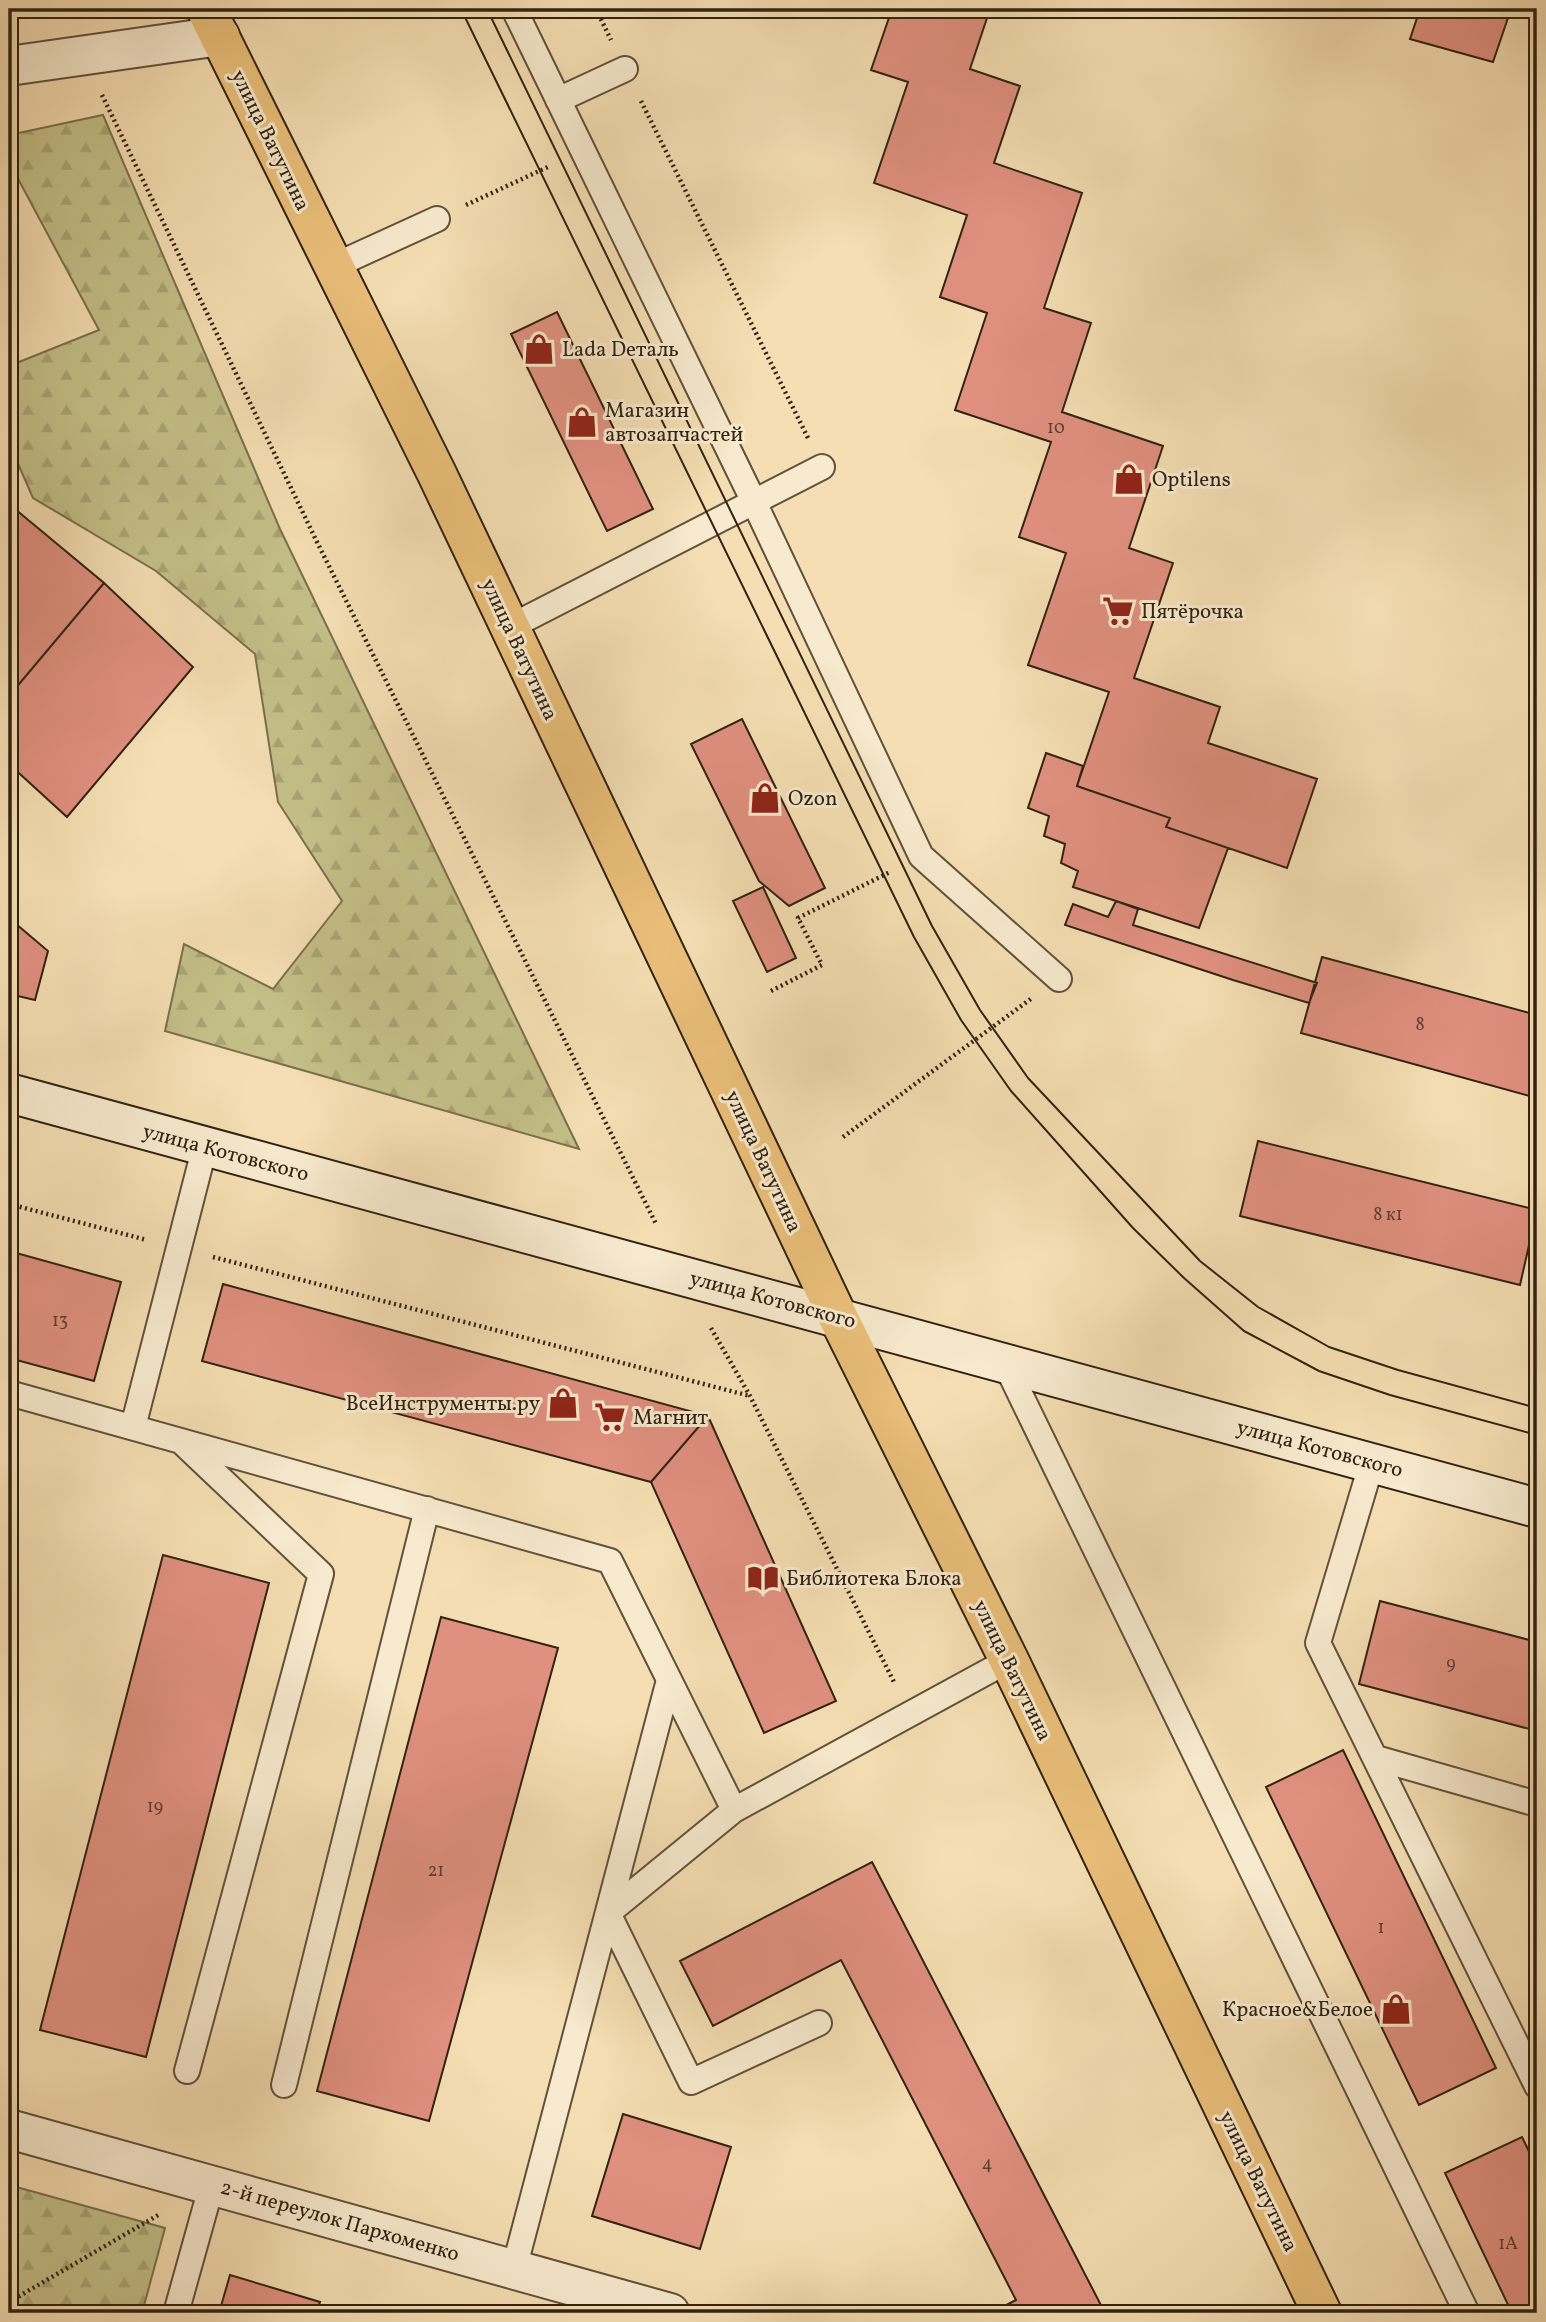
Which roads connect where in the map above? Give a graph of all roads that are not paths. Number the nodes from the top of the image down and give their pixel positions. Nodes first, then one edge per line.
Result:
1 (514, 9) edge
2 (213, 23) edge
3 (9, 66) edge
4 (625, 69) road end
5 (558, 100) junction
6 (437, 219) road end
7 (334, 266) junction
8 (822, 467) road end
9 (754, 502) junction
10 (510, 627) junction
11 (1059, 979) road end
12 (9, 1093) edge
13 (205, 1146) junction
14 (838, 1317) junction
15 (1005, 1363) junction
16 (9, 1393) edge
17 (134, 1427) junction
18 (181, 1441) junction
19 (1372, 1462) junction
20 (1537, 1508) edge
21 (426, 1509) junction
22 (1009, 1660) junction
23 (669, 1680) junction
24 (1376, 1758) junction
25 (1537, 1804) edge
26 (734, 1810) junction
27 (608, 1913) junction
28 (819, 2023) dead end
29 (187, 2071) dead end
30 (284, 2085) dead end
31 (1537, 2086) edge
32 (9, 2129) edge
33 (212, 2184) junction
34 (514, 2269) junction
35 (176, 2313) edge
36 (670, 2313) edge
37 (1322, 2313) edge
38 (1467, 2313) edge

1 - 5 lane
2 - 3 main road
2 - 7 main road, улица Ватутина
4 - 5 lane
5 - 9 lane
6 - 7 lane
7 - 10 main road, улица Ватутина
8 - 9 lane
9 - 10 lane
9 - 11 lane
10 - 14 main road, улица Ватутина
12 - 13 main road, улица Котовского
13 - 14 main road, улица Котовского
13 - 17 lane
14 - 15 main road, улица Котовского
14 - 22 main road, улица Ватутина
15 - 19 main road, улица Котовского
15 - 38 lane
16 - 17 lane
17 - 18 lane
18 - 21 lane
18 - 29 lane
19 - 20 main road, улица Котовского
19 - 24 lane
21 - 23 lane
21 - 30 lane
22 - 26 lane
22 - 37 main road, улица Ватутина
23 - 26 lane
23 - 27 lane
24 - 25 lane
24 - 31 lane
26 - 27 lane
27 - 28 lane
27 - 34 lane
32 - 33 main road, 2-й переулок Пархоменко
33 - 34 main road, 2-й переулок Пархоменко
33 - 35 lane
34 - 36 main road, 2-й переулок Пархоменко

